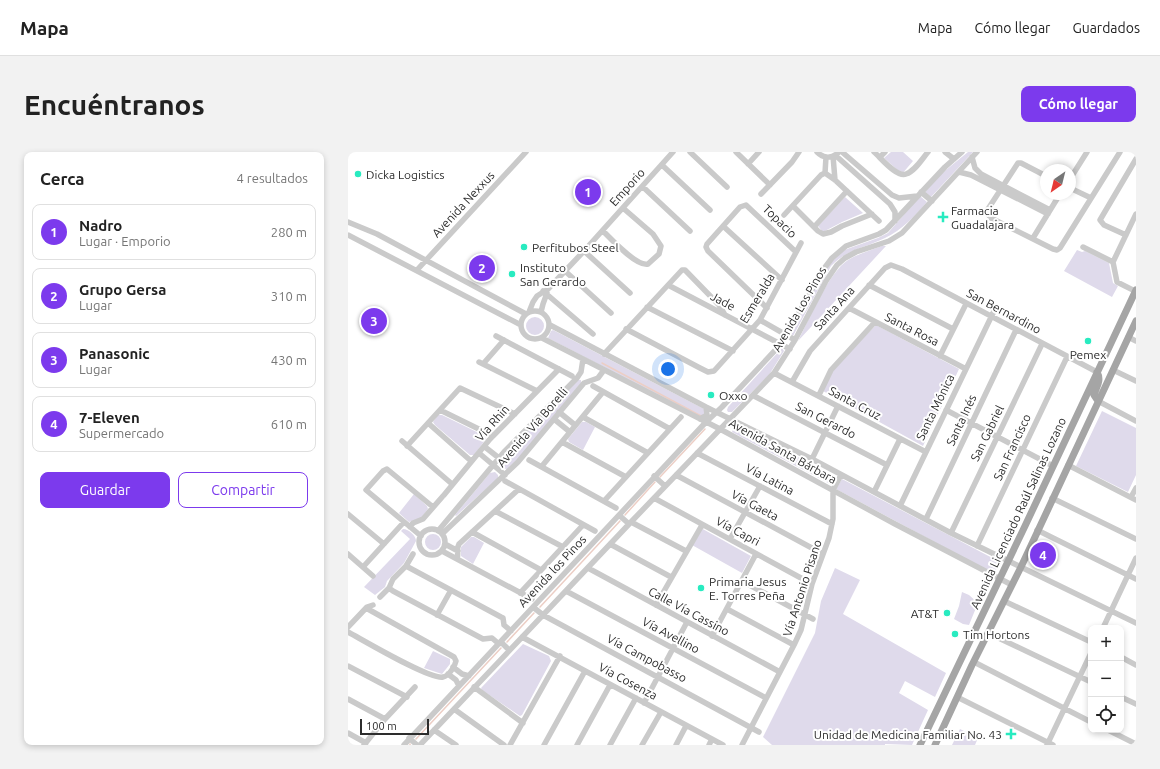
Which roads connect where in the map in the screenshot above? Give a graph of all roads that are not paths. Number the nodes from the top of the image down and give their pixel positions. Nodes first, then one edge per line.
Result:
1 (526, 152) edge
2 (673, 152) edge
3 (690, 152) edge
4 (736, 152) edge
5 (759, 152) edge
6 (817, 152) edge
7 (842, 152) edge
8 (874, 152) edge
9 (885, 152) edge
10 (928, 152) edge
11 (945, 152) edge
12 (962, 152) edge
13 (977, 152) edge
14 (1087, 152) edge
15 (1120, 152) edge
16 (798, 153) edge
17 (836, 155) edge
18 (826, 157) junction
19 (880, 157) junction
20 (972, 157) junction
21 (954, 159) junction
22 (1136, 159) edge
23 (748, 164) junction
24 (662, 165) junction
25 (1076, 169) edge
26 (959, 172) junction
27 (825, 173) junction
28 (1040, 173) edge
29 (835, 180) junction
30 (874, 181) junction
31 (770, 185) junction
32 (642, 186) junction
33 (870, 186) junction
34 (727, 187) dead end
35 (1001, 188) junction
36 (847, 191) junction
37 (1076, 191) edge
38 (761, 194) dead end
39 (919, 194) junction
40 (1091, 198) junction
41 (1056, 200) edge
42 (932, 201) junction
43 (793, 206) junction
44 (623, 208) junction
45 (710, 210) dead end
46 (1049, 212) junction
47 (872, 214) junction
48 (1136, 214) edge
49 (784, 216) dead end
50 (879, 221) dead end
51 (895, 221) junction
52 (348, 222) edge
53 (724, 226) junction
54 (814, 227) junction
55 (603, 231) junction
56 (690, 231) dead end
57 (348, 235) edge
58 (1126, 235) junction
59 (1033, 238) junction
60 (801, 243) dead end
61 (1083, 247) dead end
62 (584, 251) junction
63 (796, 252) junction
64 (426, 260) junction
65 (1113, 262) junction
66 (902, 269) joint
67 (417, 270) junction
68 (565, 271) junction
69 (782, 280) junction
70 (668, 285) junction
71 (869, 286) junction
72 (546, 291) junction
73 (1136, 291) edge
74 (630, 293) dead end
75 (966, 304) junction
76 (647, 307) junction
77 (767, 308) junction
78 (849, 308) junction
79 (995, 309) dead end
80 (541, 312) junction
81 (528, 313) junction
82 (611, 313) dead end
83 (1125, 314) junction
84 (725, 315) junction
85 (991, 317) junction
86 (760, 320) junction
87 (1136, 321) edge
88 (875, 322) junction
89 (521, 325) junction
90 (550, 325) junction
91 (626, 329) junction
92 (953, 329) junction
93 (752, 330) junction
94 (1016, 330) junction
95 (593, 334) dead end
96 (786, 335) junction
97 (496, 336) dead end
98 (1128, 337) junction
99 (542, 338) junction
100 (504, 340) junction
101 (795, 340) junction
102 (1136, 341) edge
103 (781, 344) junction
104 (1042, 344) junction
105 (790, 349) junction
106 (732, 351) junction
107 (604, 354) junction
108 (940, 356) junction
109 (1067, 357) junction
110 (583, 359) junction
111 (559, 369) junction
112 (966, 369) junction
113 (604, 370) junction
114 (1113, 370) junction
115 (1097, 372) junction
116 (774, 373) junction
117 (580, 375) junction
118 (572, 376) dead end
119 (586, 381) junction
120 (1136, 381) edge
121 (792, 382) junction
122 (593, 386) dead end
123 (537, 392) junction
124 (603, 392) junction
125 (818, 395) junction
126 (754, 396) junction
127 (1098, 402) junction
128 (838, 406) junction
129 (706, 407) junction
130 (440, 410) junction
131 (946, 410) junction
132 (560, 412) junction
133 (717, 412) junction
134 (515, 414) junction
135 (583, 417) junction
136 (681, 417) dead end
137 (554, 419) junction
138 (730, 419) junction
139 (703, 420) junction
140 (1136, 421) edge
141 (428, 423) junction
142 (972, 424) junction
143 (576, 425) junction
144 (670, 429) junction
145 (720, 429) junction
146 (570, 432) junction
147 (825, 432) junction
148 (493, 436) junction
149 (997, 437) junction
150 (900, 439) junction
151 (402, 441) dead end
152 (562, 442) junction
153 (407, 446) junction
154 (485, 447) junction
155 (1023, 450) junction
156 (648, 452) junction
157 (926, 452) junction
158 (479, 453) junction
159 (697, 453) junction
160 (499, 458) junction
161 (812, 459) junction
162 (529, 460) dead end
163 (472, 461) junction
164 (494, 465) junction
165 (887, 465) junction
166 (1068, 465) junction
167 (542, 466) junction
168 (1053, 466) junction
169 (505, 475) junction
170 (676, 475) junction
171 (841, 475) junction
172 (654, 476) junction
173 (626, 477) junction
174 (505, 481) dead end
175 (452, 484) junction
176 (665, 486) junction
177 (760, 486) junction
178 (1136, 488) edge
179 (519, 489) junction
180 (833, 490) junction
181 (874, 492) junction
182 (654, 498) junction
183 (1052, 498) junction
184 (1134, 498) edge
185 (604, 501) junction
186 (900, 506) junction
187 (433, 507) junction
188 (616, 508) dead end
189 (495, 511) junction
190 (746, 512) junction
191 (348, 514) edge
192 (619, 515) junction
193 (926, 519) junction
194 (420, 521) junction
195 (404, 522) junction
196 (449, 523) junction
197 (630, 523) junction
198 (832, 524) junction
199 (583, 525) junction
200 (702, 525) junction
201 (410, 527) junction
202 (1037, 530) junction
203 (426, 531) junction
204 (440, 532) junction
205 (472, 532) junction
206 (595, 532) dead end
207 (952, 533) junction
208 (421, 536) junction
209 (730, 539) junction
210 (1136, 539) edge
211 (384, 544) junction
212 (445, 544) junction
213 (610, 544) junction
214 (977, 546) junction
215 (563, 547) junction
216 (442, 551) junction
217 (458, 551) junction
218 (686, 551) junction
219 (348, 554) edge
220 (413, 554) dead end
221 (756, 554) junction
222 (823, 554) junction
223 (1136, 558) edge
224 (457, 559) junction
225 (1009, 561) junction
226 (406, 566) junction
227 (363, 567) junction
228 (1021, 567) junction
229 (588, 568) junction
230 (541, 570) junction
231 (1128, 575) junction
232 (373, 576) dead end
233 (671, 577) junction
234 (1000, 579) junction
235 (1136, 579) edge
236 (742, 581) junction
237 (812, 584) junction
238 (1012, 585) junction
239 (389, 588) junction
240 (451, 590) junction
241 (566, 591) junction
242 (520, 593) junction
243 (380, 597) dead end
244 (532, 600) dead end
245 (1004, 601) junction
246 (373, 605) dead end
247 (656, 605) junction
248 (533, 607) junction
249 (366, 608) junction
250 (727, 609) junction
251 (1110, 611) junction
252 (804, 614) junction
253 (437, 615) junction
254 (544, 615) junction
255 (813, 620) dead end
256 (687, 622) junction
257 (1136, 623) edge
258 (1104, 625) edge
259 (348, 627) edge
260 (511, 631) junction
261 (348, 632) edge
262 (988, 633) junction
263 (712, 636) junction
264 (522, 637) junction
265 (1088, 641) edge
266 (500, 643) junction
267 (794, 645) junction
268 (673, 649) junction
269 (509, 650) junction
270 (560, 656) junction
271 (1088, 659) edge
272 (1124, 659) edge
273 (974, 662) junction
274 (1136, 665) edge
275 (348, 666) edge
276 (454, 666) junction
277 (585, 671) junction
278 (780, 672) junction
279 (447, 674) junction
280 (469, 676) junction
281 (659, 676) junction
282 (1079, 677) junction
283 (1088, 681) edge
284 (610, 684) junction
285 (459, 686) junction
286 (415, 687) dead end
287 (474, 688) junction
288 (407, 697) junction
289 (958, 697) junction
290 (636, 698) junction
291 (766, 698) junction
292 (1124, 698) edge
293 (348, 699) edge
294 (644, 702) junction
295 (1136, 704) edge
296 (1064, 708) junction
297 (454, 709) junction
298 (660, 712) junction
299 (385, 719) junction
300 (1088, 720) edge
301 (523, 723) junction
302 (686, 726) junction
303 (752, 727) junction
304 (434, 730) junction
305 (759, 732) dead end
306 (348, 733) edge
307 (1114, 733) edge
308 (409, 738) junction
309 (710, 742) edge
310 (365, 744) edge
311 (1049, 744) edge
312 (1136, 744) edge
313 (404, 745) edge
314 (417, 745) edge
315 (420, 745) edge
316 (456, 745) edge
317 (504, 745) edge
318 (510, 745) edge
319 (544, 745) edge
320 (577, 745) edge
321 (610, 745) edge
322 (642, 745) edge
323 (676, 745) edge
324 (723, 745) edge
325 (742, 745) edge
326 (920, 745) edge
327 (935, 745) edge

1 - 64 street, Avenida Nexxus
2 - 24 street, Emporio
3 - 34 street
4 - 23 street
5 - 23 street
6 - 18 street
7 - 30 street
8 - 19 street
9 - 19 street
10 - 19 street
11 - 21 street
12 - 21 street, Avenida Los Pinos
13 - 20 street, Avenida Los Pinos
14 - 25 street
15 - 40 street
16 - 31 street
17 - 18 street
17 - 29 street
17 - 33 street
18 - 27 street
20 - 26 street, Avenida Los Pinos
20 - 35 street
21 - 39 street, Avenida Los Pinos
22 - 58 street
23 - 31 street
24 - 32 street, Emporio
24 - 45 street
26 - 35 street
26 - 42 street, Avenida Los Pinos
27 - 29 street
27 - 43 street
28 - 35 street
29 - 36 street
30 - 33 street
30 - 39 street
31 - 38 street
32 - 44 street, Emporio
32 - 56 street
33 - 51 street
35 - 46 street
35 - 59 street
36 - 47 street
36 - 54 street
37 - 40 street
39 - 42 street
39 - 51 street, Avenida Los Pinos
40 - 59 street
41 - 46 street
42 - 101 street, Avenida Los Pinos
43 - 49 street
43 - 54 street
44 - 55 street, Emporio
44 - 55 street
46 - 59 street
47 - 50 street
47 - 54 street
48 - 58 street
51 - 96 street, Avenida Los Pinos
52 - 64 street
53 - 63 street, Topacio
53 - 69 street
53 - 77 street, Topacio
55 - 62 street, Emporio
57 - 67 street
58 - 65 street
60 - 63 street, Esmeralda
61 - 65 street
62 - 68 street, Emporio
62 - 74 street
63 - 69 street, Esmeralda
64 - 67 street, Avenida Nexxus
64 - 81 street
65 - 73 street
66 - 71 street, Santa Ana
66 - 75 street, San Bernardino
67 - 89 street
68 - 72 street, Emporio
68 - 82 street
69 - 77 street, Esmeralda
70 - 76 street
70 - 84 street, Jade
70 - 84 street
71 - 78 street, Santa Ana
71 - 92 street
72 - 80 street, Emporio
72 - 81 street, Emporio
72 - 95 street
73 - 83 main road, Avenida Licenciado Raúl Salinas Lozano
75 - 85 street, San Bernardino
75 - 92 street
76 - 91 street
76 - 106 street
77 - 86 street, Esmeralda
78 - 88 street, Santa Rosa
78 - 121 street, Santa Ana
79 - 85 street, Santa Mónica
80 - 81 street
80 - 90 street
81 - 89 street
83 - 98 main road
83 - 115 main road, Avenida Licenciado Raúl Salinas Lozano
84 - 93 street, Jade
85 - 94 street, San Bernardino
85 - 112 street, Santa Mónica
86 - 93 street, Esmeralda
86 - 96 street
87 - 98 main road, Avenida Licenciado Raúl Salinas Lozano
88 - 108 street, Santa Rosa
88 - 125 street
89 - 99 street
90 - 99 street
90 - 107 street, Avenida Santa Bárbara
91 - 106 street, Esmeralda
91 - 107 street
92 - 108 street
93 - 103 street, Jade
93 - 106 street, Esmeralda
94 - 104 street, San Bernardino
94 - 142 street, Santa Inés
96 - 101 street
96 - 103 street, Avenida Los Pinos
97 - 100 street
98 - 102 street
98 - 114 main road, Avenida Licenciado Raúl Salinas Lozano
99 - 110 street, Avenida Santa Bárbara
100 - 111 street
100 - 123 street
101 - 105 street, Avenida Los Pinos
103 - 105 street, Jade
103 - 133 street, Avenida Los Pinos
104 - 109 street, San Bernardino
104 - 149 street, San Gabriel
105 - 116 street, Avenida Los Pinos
107 - 129 street, Avenida Santa Bárbara
108 - 112 street, Santa Rosa
109 - 115 street, San Bernardino
109 - 155 street, San Francisco
110 - 113 street, Avenida Santa Bárbara
110 - 117 street
111 - 118 street
111 - 123 street, Vía Rhin
112 - 131 street, Santa Mónica
113 - 119 street, Avenida Vía Borelli
113 - 139 street, Avenida Santa Bárbara
114 - 120 street
114 - 127 main road, Avenida Licenciado Raúl Salinas Lozano
115 - 127 main road
115 - 168 main road, Avenida Licenciado Raúl Salinas Lozano
116 - 121 street, Santa Cruz
116 - 126 street, Avenida Los Pinos
117 - 119 street
117 - 160 street, Avenida Vía Borelli
119 - 132 street, Avenida Vía Borelli
121 - 125 street, Santa Cruz
122 - 124 street
123 - 134 street, Vía Rhin
124 - 135 street
124 - 144 street
125 - 128 street, Santa Cruz
126 - 138 street, Avenida Los Pinos
126 - 147 street, San Gerardo
127 - 140 street
127 - 166 main road, Avenida Licenciado Raúl Salinas Lozano
128 - 147 street
128 - 150 street, Santa Cruz
129 - 133 street, Avenida Santa Bárbara
129 - 139 street
130 - 134 street
130 - 141 street
130 - 148 street
131 - 142 street
131 - 157 street, Santa Mónica
132 - 137 street, Avenida Vía Borelli
132 - 143 street
133 - 138 street, Avenida Santa Bárbara
133 - 139 street, Avenida los Pinos
134 - 148 street, Vía Rhin
135 - 143 street
135 - 156 street
136 - 144 street
137 - 146 street
137 - 169 street, Avenida Vía Borelli
138 - 145 street, Avenida Los Pinos
138 - 161 street, Avenida Santa Bárbara
139 - 145 street, Avenida Santa Bárbara
139 - 172 street, Avenida los Pinos
141 - 153 street
141 - 163 street
142 - 149 street
142 - 193 street, Santa Inés
143 - 146 street
144 - 156 street
145 - 159 street, Avenida los Pinos
145 - 180 street, Avenida Santa Bárbara
146 - 152 street
147 - 161 street
147 - 165 street, San Gerardo
148 - 154 street, Vía Rhin
149 - 155 street
149 - 207 street, San Gabriel
150 - 157 street, Santa Cruz
150 - 165 street
151 - 153 street
152 - 167 street
152 - 173 street
153 - 175 street
154 - 158 street, Vía Rhin
154 - 160 street
155 - 168 street
155 - 214 street, San Francisco
156 - 173 street
157 - 186 street, Santa Mónica
158 - 163 street, Vía Rhin
158 - 164 street
159 - 170 street, Avenida los Pinos
159 - 177 street, Vía Latina
160 - 164 street, Avenida Vía Borelli
161 - 171 street, Avenida Santa Bárbara
162 - 167 street
163 - 175 street, Vía Rhin
164 - 169 street
164 - 196 street, Avenida Vía Borelli
165 - 181 street
166 - 183 main road, Avenida Licenciado Raúl Salinas Lozano
166 - 184 street
167 - 185 street
168 - 225 main road, Avenida Licenciado Raúl Salinas Lozano
169 - 196 street, Avenida Vía Borelli
170 - 176 street, Avenida los Pinos
170 - 190 street, Vía Gaeta
171 - 180 street, Vía Antonio Pisano
171 - 181 street, Avenida Santa Bárbara
172 - 176 street
172 - 192 street, Avenida los Pinos
173 - 185 street
174 - 179 street
175 - 187 street, Vía Rhin
176 - 182 street, Avenida los Pinos
177 - 190 street
177 - 198 street, Vía Latina
178 - 184 street
179 - 189 street
179 - 199 street
180 - 198 street, Vía Antonio Pisano
180 - 234 street, Avenida Santa Bárbara
181 - 186 street, Avenida Santa Bárbara
182 - 197 street, Avenida los Pinos
182 - 200 street, Vía Capri
183 - 202 main road, Avenida Licenciado Raúl Salinas Lozano
183 - 210 street
185 - 188 street
186 - 193 street, Avenida Santa Bárbara
187 - 194 street, Vía Rhin
187 - 195 street
189 - 205 street
189 - 215 street
190 - 209 street
190 - 222 street, Vía Gaeta
191 - 211 street
192 - 197 street
192 - 248 street, Avenida los Pinos
193 - 207 street, Avenida Santa Bárbara
194 - 201 street, Vía Rhin
194 - 203 street
195 - 201 street
195 - 211 street
196 - 204 street, Avenida Vía Borelli
197 - 213 street, Avenida los Pinos
197 - 218 street
198 - 222 street, Vía Antonio Pisano
199 - 206 street
199 - 215 street
200 - 209 street, Vía Capri
200 - 218 street
201 - 208 street
202 - 228 main road, Avenida Licenciado Raúl Salinas Lozano
202 - 231 street
203 - 204 street
203 - 208 street
204 - 212 street
205 - 217 street
205 - 230 street
207 - 214 street, Avenida Santa Bárbara
208 - 216 street
209 - 221 street, Vía Capri
211 - 227 street
212 - 216 street
212 - 217 street
213 - 229 street, Avenida los Pinos
213 - 233 street
214 - 225 street, Avenida Santa Bárbara
215 - 230 street
216 - 224 street
217 - 224 street
218 - 233 street
219 - 227 street
220 - 226 street
221 - 236 street
221 - 237 street, Vía Capri
222 - 237 street, Vía Antonio Pisano
223 - 231 street
224 - 242 street
225 - 228 street, Avenida Santa Bárbara
225 - 234 main road, Avenida Licenciado Raúl Salinas Lozano
226 - 239 street
226 - 240 street
227 - 232 street
228 - 238 main road, Avenida Licenciado Raúl Salinas Lozano
228 - 251 street, Avenida Santa Bárbara
229 - 241 street, Avenida los Pinos
229 - 247 street, Calle Vía Cassino
230 - 242 street
231 - 235 street
231 - 251 street
233 - 247 street
234 - 238 street, Avenida Santa Bárbara
234 - 326 main road, Avenida Licenciado Raúl Salinas Lozano
236 - 250 street
236 - 252 street
237 - 252 street, Vía Antonio Pisano
238 - 245 main road, Avenida Licenciado Raúl Salinas Lozano
239 - 243 street
239 - 253 street
240 - 253 street
240 - 260 street
241 - 254 street, Avenida los Pinos
241 - 268 street, Vía Avellino
242 - 244 street
245 - 262 main road, Avenida Licenciado Raúl Salinas Lozano
245 - 265 street
246 - 249 street
247 - 256 street, Calle Vía Cassino
248 - 254 street, Vía Campobasso
248 - 260 street, Avenida los Pinos
249 - 259 street
249 - 276 street
250 - 263 street
250 - 267 street
251 - 257 street, Avenida Santa Bárbara
251 - 258 street
252 - 255 street
252 - 267 street, Vía Antonio Pisano
253 - 266 street
254 - 264 street, Avenida los Pinos
254 - 281 street, Vía Campobasso
256 - 263 street, Calle Vía Cassino
256 - 268 street
260 - 266 street, Avenida los Pinos
261 - 279 street
262 - 273 main road, Avenida Licenciado Raúl Salinas Lozano
262 - 282 street
263 - 278 street, Calle Vía Cassino
264 - 269 street, Avenida los Pinos
264 - 270 street, Vía Cosenza
266 - 269 street
266 - 280 street, Avenida los Pinos
267 - 278 street, Vía Antonio Pisano
268 - 281 street
268 - 291 street, Vía Avellino
269 - 287 street, Avenida los Pinos
270 - 277 street, Vía Cosenza
270 - 301 street
271 - 282 street
272 - 274 street
273 - 289 main road, Avenida Licenciado Raúl Salinas Lozano
273 - 296 street
275 - 288 street
276 - 279 street
276 - 280 street
277 - 284 street, Vía Cosenza
277 - 319 street
278 - 291 street, Vía Antonio Pisano
279 - 285 street
280 - 285 street, Avenida los Pinos
281 - 294 street
281 - 303 street, Vía Campobasso
282 - 283 street
282 - 296 street
284 - 290 street, Vía Cosenza
284 - 320 street
285 - 308 street, Avenida los Pinos
286 - 288 street
287 - 297 street, Avenida los Pinos
287 - 301 street
288 - 299 street
289 - 311 street
289 - 327 main road, Avenida Licenciado Raúl Salinas Lozano
290 - 294 street, Vía Cosenza
290 - 321 street
291 - 303 street, Vía Antonio Pisano
292 - 295 street
293 - 299 street
294 - 298 street, Vía Cosenza
296 - 300 street
296 - 311 street
297 - 304 street, Avenida los Pinos
297 - 317 street
298 - 302 street, Vía Cosenza
298 - 322 street
299 - 310 street
301 - 318 street
302 - 309 street, Vía Cosenza
302 - 323 street
303 - 305 street, Vía Campobasso
303 - 325 street, Vía Antonio Pisano
304 - 315 street, Avenida los Pinos
304 - 316 street
306 - 310 street
307 - 312 street
308 - 313 street, Avenida los Pinos
308 - 314 street
309 - 324 street, Vía Cosenza

